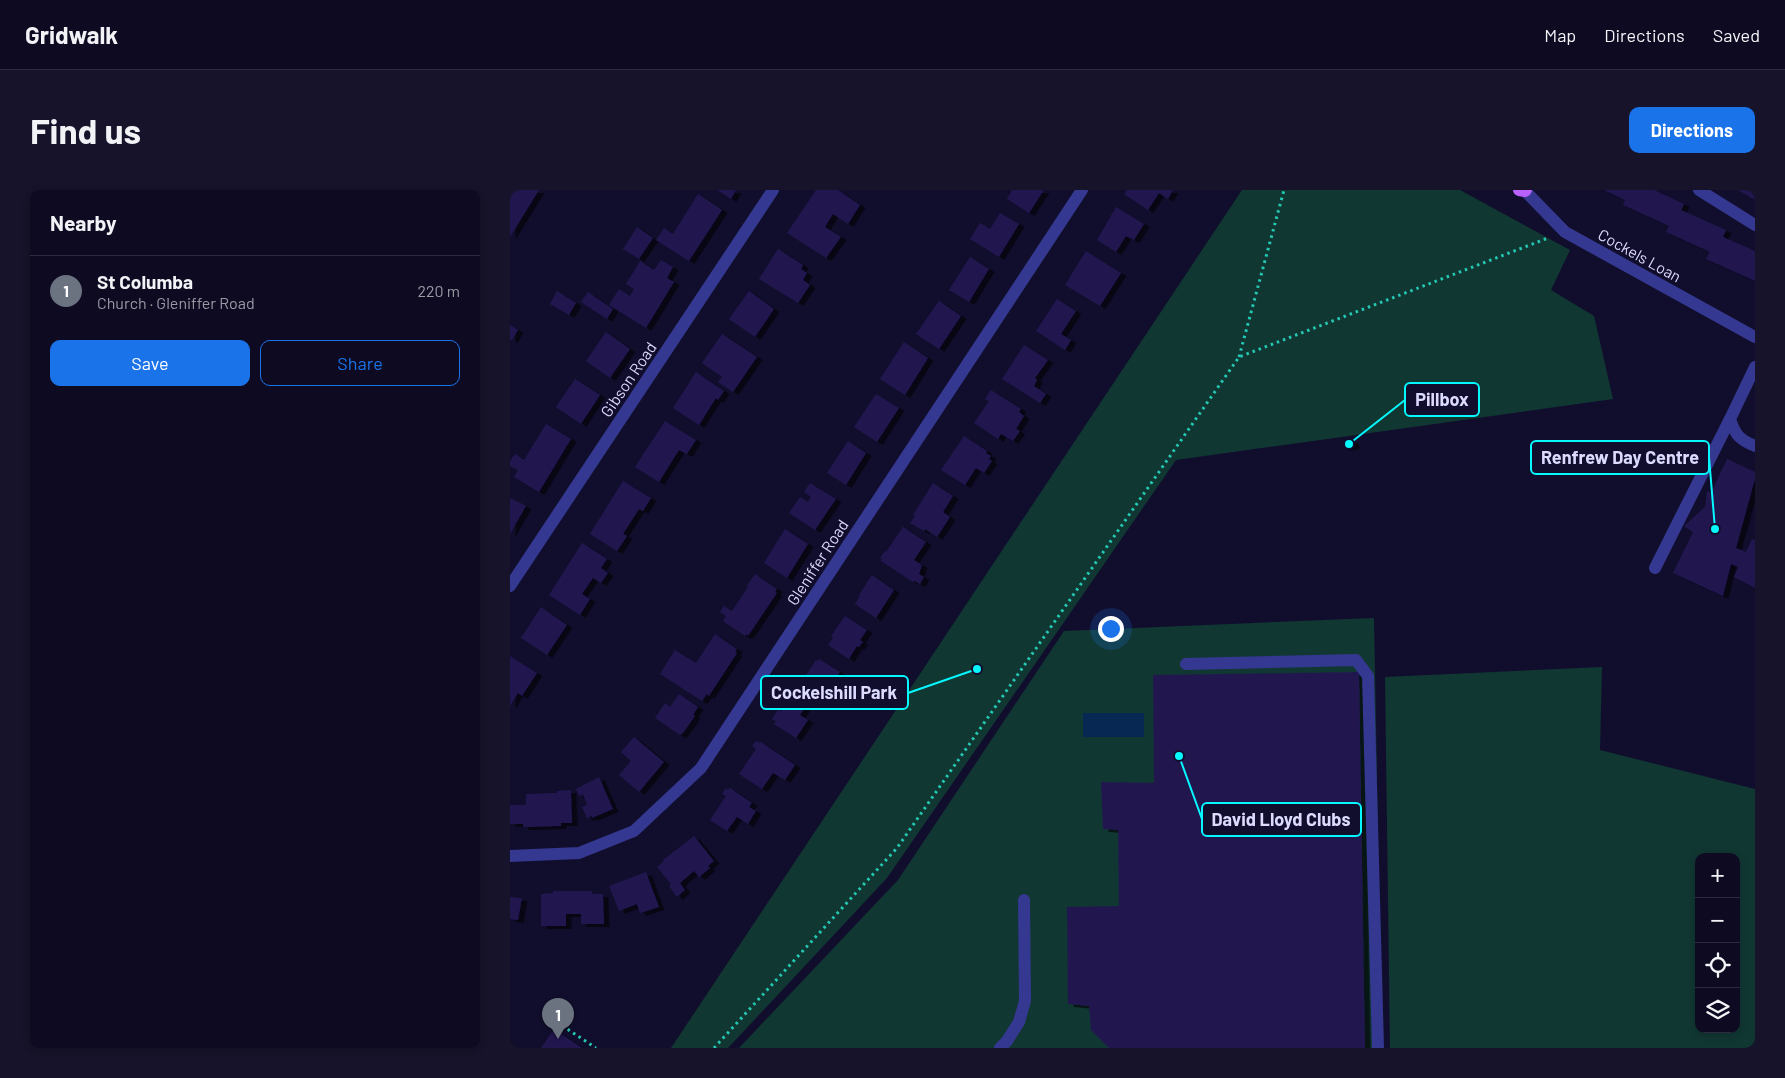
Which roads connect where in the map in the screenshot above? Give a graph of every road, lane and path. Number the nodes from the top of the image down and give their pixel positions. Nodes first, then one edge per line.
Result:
1 (774, 190) edge
2 (1082, 190) edge
3 (1284, 190) edge
4 (1523, 190) edge
5 (1699, 190) edge
6 (1755, 225) edge
7 (1565, 232) junction
8 (1755, 337) edge
9 (1239, 357) junction
10 (1755, 367) edge
11 (1730, 419) junction
12 (1755, 446) edge
13 (1656, 568) dead end
14 (510, 586) edge
15 (1186, 664) dead end
16 (510, 856) edge
17 (1024, 900) dead end
18 (546, 1015) dead end
19 (1004, 1044) edge
20 (596, 1048) edge
21 (714, 1048) edge
22 (1378, 1048) edge

1 - 14 street, Gibson Road
2 - 16 street, Gleniffer Road
3 - 9 path
4 - 7 street, Cockels Loan
5 - 6 street
7 - 8 street, Cockels Loan
7 - 9 path
9 - 21 path
10 - 11 street
11 - 12 street
11 - 13 street
15 - 22 street
17 - 19 street
18 - 20 path

